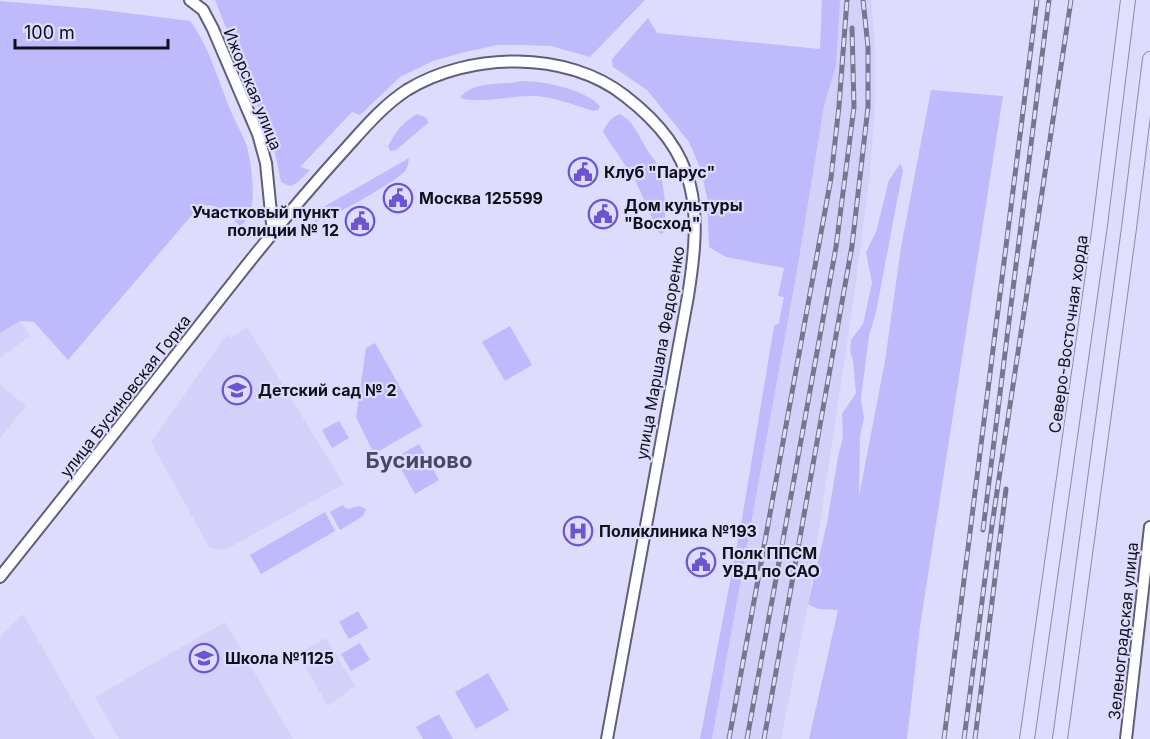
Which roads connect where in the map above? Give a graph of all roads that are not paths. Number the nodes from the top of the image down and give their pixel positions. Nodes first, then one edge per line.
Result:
1 (190, 0) edge
2 (1128, 0) edge
3 (1150, 59) edge
4 (273, 233) junction
5 (1150, 527) edge
6 (0, 577) edge
7 (607, 739) edge
8 (1027, 739) edge
9 (1059, 739) edge
10 (1126, 739) edge

1 - 4 street, Ижорская улица
2 - 8 main road, Северо-Восточная хорда
3 - 9 main road
4 - 6 street, улица Бусиновская Горка
4 - 7 street, улица Маршала Федоренко
5 - 10 street, Зеленоградская улица

